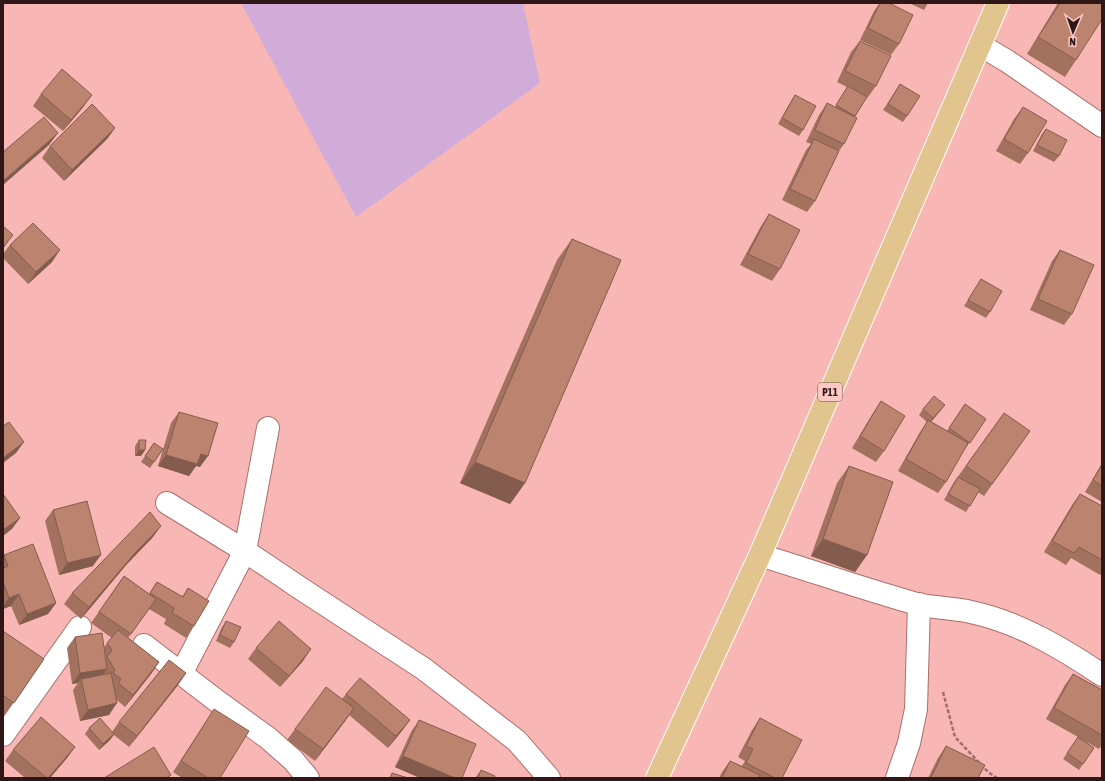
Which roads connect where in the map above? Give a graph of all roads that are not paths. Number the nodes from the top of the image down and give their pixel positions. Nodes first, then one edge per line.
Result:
1 (998, 3) edge
2 (980, 44) junction
3 (1102, 126) edge
4 (268, 428) dead end
5 (167, 503) dead end
6 (245, 551) junction
7 (760, 555) junction
8 (919, 604) junction
9 (80, 627) dead end
10 (144, 645) dead end
11 (181, 674) junction
12 (1102, 675) edge
13 (3, 735) edge
14 (308, 778) edge
15 (549, 778) edge
16 (657, 778) edge
17 (897, 778) edge

1 - 2 main road, P11
2 - 3 street
2 - 7 main road, P11
4 - 6 street
5 - 6 street
6 - 11 street
6 - 15 street
7 - 8 street
7 - 16 main road, P11
8 - 12 street
8 - 17 street
9 - 13 street
10 - 11 street
11 - 14 street

